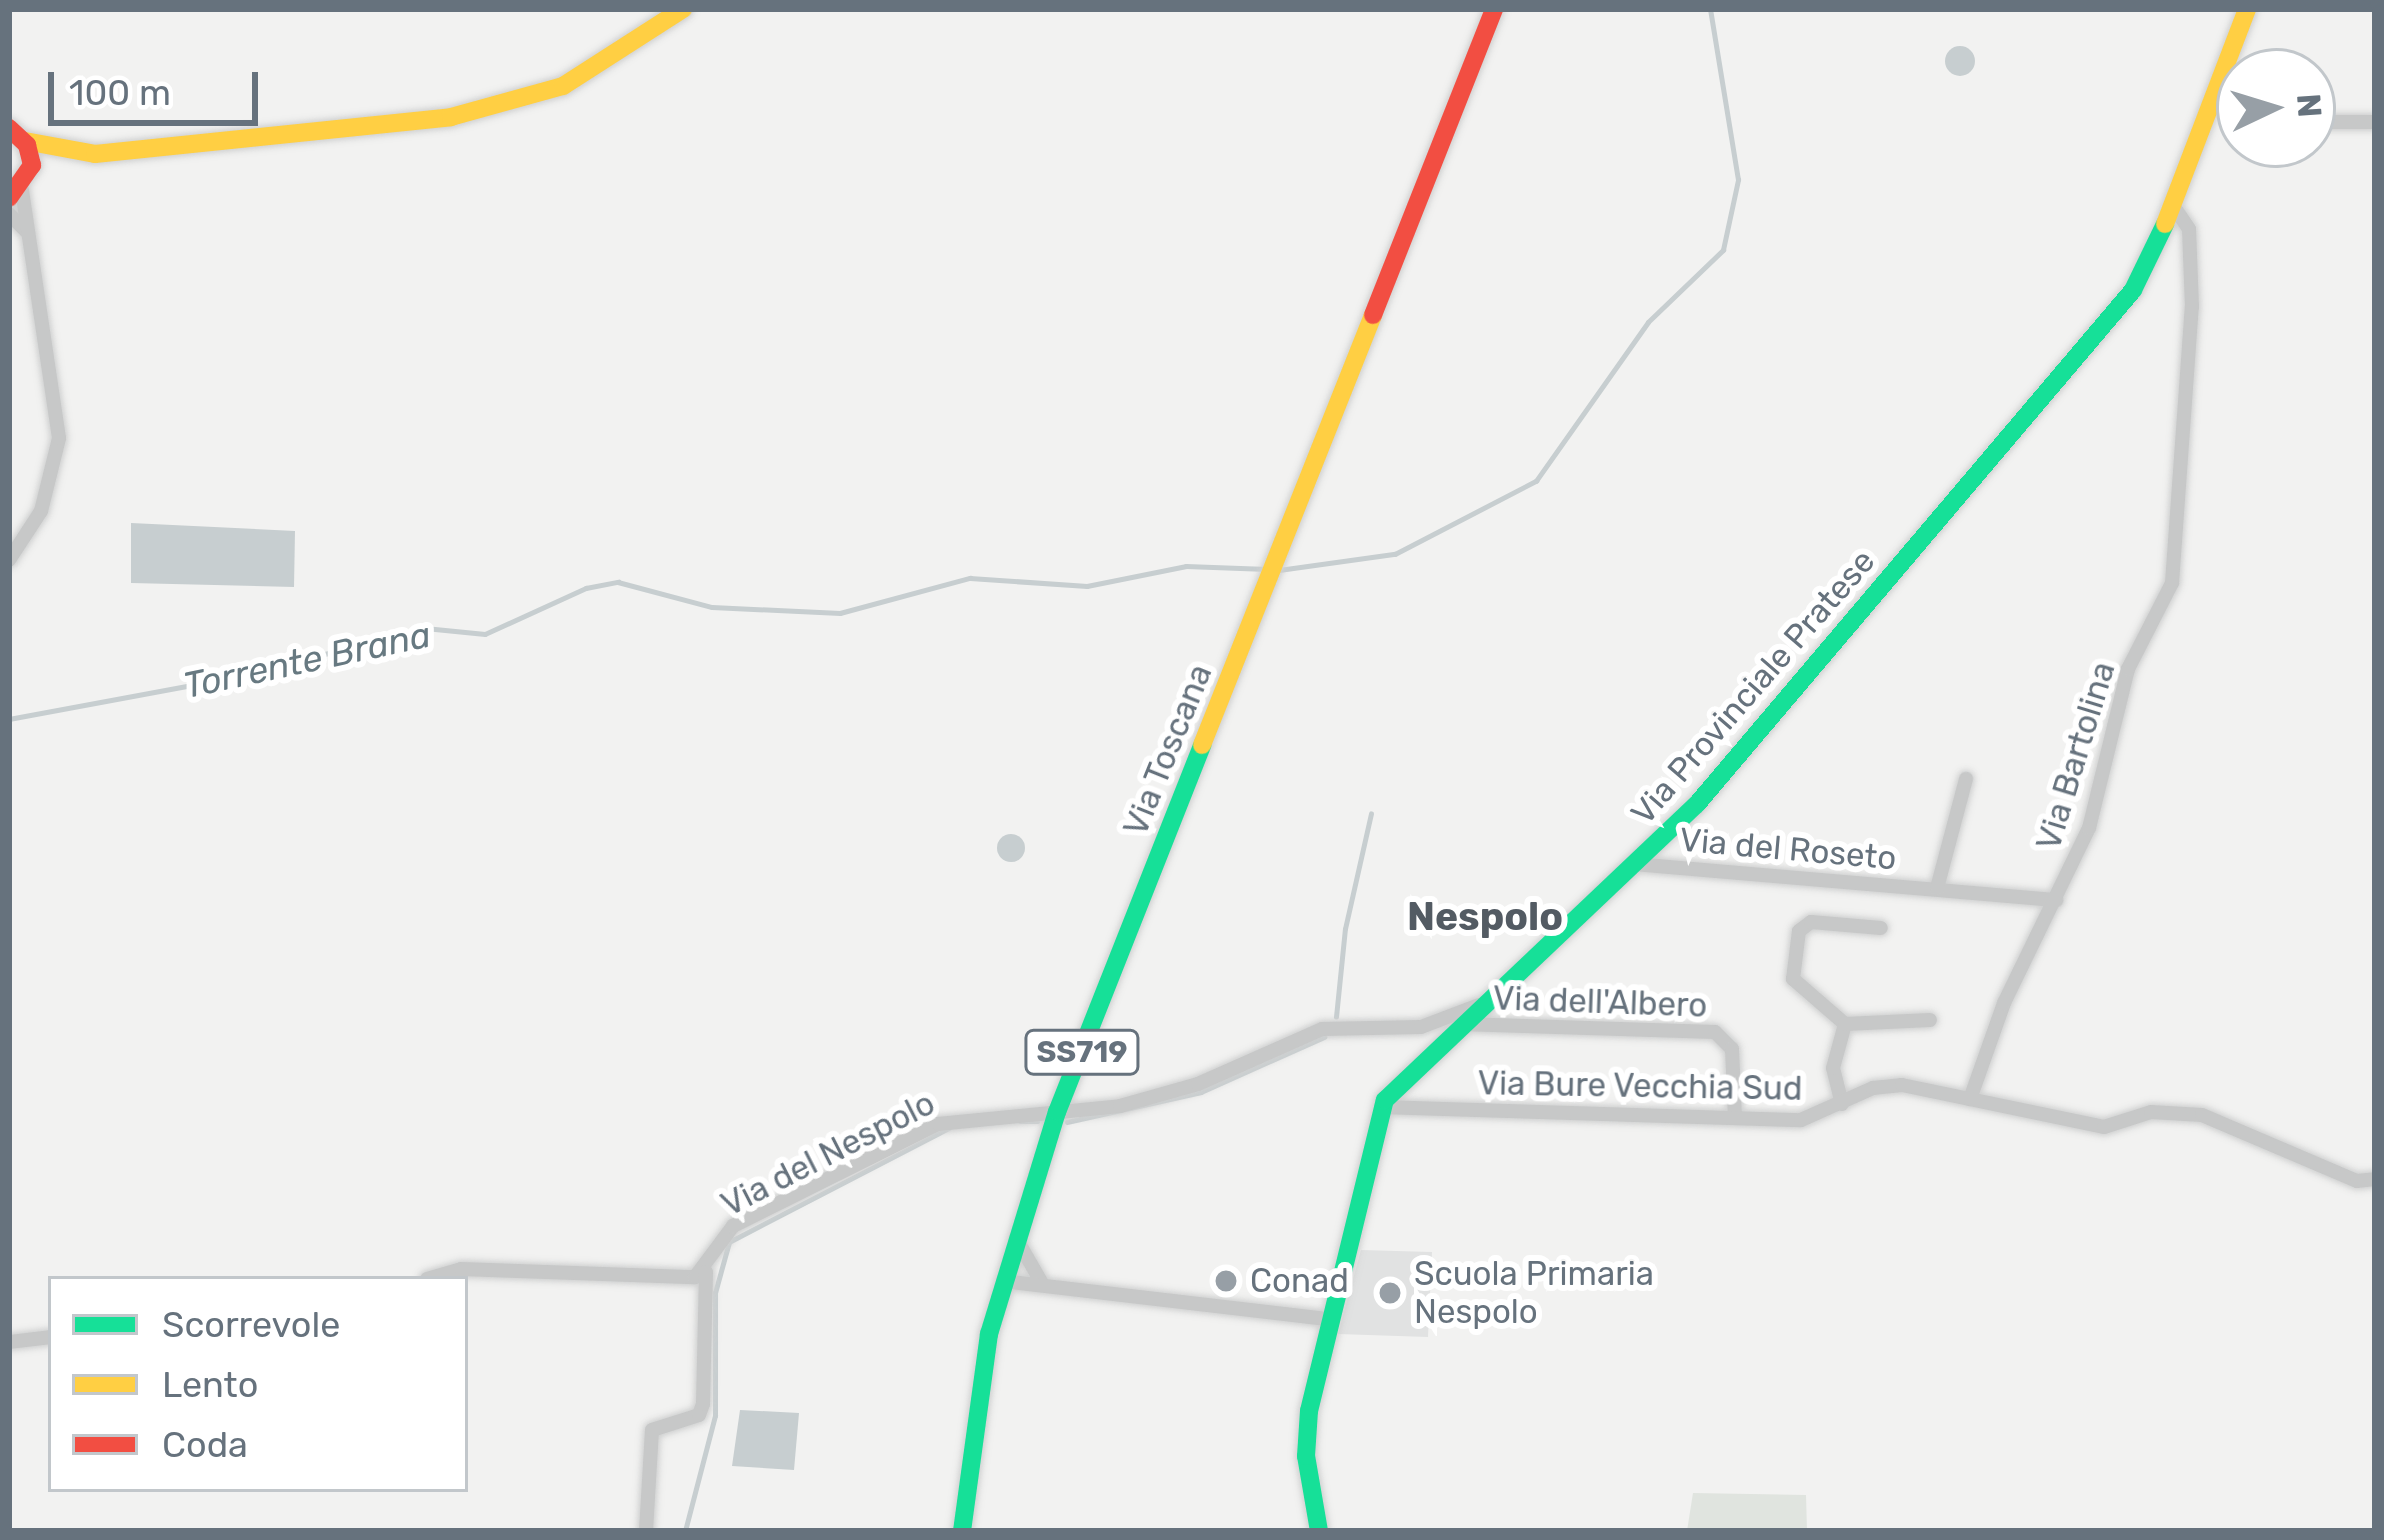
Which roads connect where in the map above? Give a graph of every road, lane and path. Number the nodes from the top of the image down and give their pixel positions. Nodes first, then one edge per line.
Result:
1 (682, 9) edge
2 (1494, 9) edge
3 (2247, 9) edge
4 (2212, 100) junction
5 (2216, 101) edge
6 (2336, 122) edge
7 (2375, 122) edge
8 (9, 128) edge
9 (25, 141) junction
10 (95, 154) junction
11 (20, 190) edge
12 (2174, 207) junction
13 (9, 214) edge
14 (28, 233) junction
15 (9, 560) edge
16 (1966, 779) dead end
17 (1636, 864) junction
18 (1937, 888) junction
19 (2056, 900) junction
20 (1881, 928) dead end
21 (1478, 1005) junction
22 (1930, 1020) dead end
23 (1461, 1024) junction
24 (1844, 1024) junction
25 (1970, 1100) junction
26 (1842, 1104) junction
27 (1382, 1107) junction
28 (1058, 1112) junction
29 (1735, 1117) junction
30 (2375, 1179) edge
31 (1016, 1237) junction
32 (706, 1272) junction
33 (437, 1276) edge
34 (1003, 1281) junction
35 (1043, 1286) junction
36 (1333, 1320) junction
37 (48, 1337) edge
38 (9, 1342) edge
39 (646, 1531) edge
40 (962, 1531) edge
41 (1319, 1531) edge

1 - 10 main road
2 - 28 main road, Via Toscana / SS719
3 - 4 main road, Via Provinciale Pratese
4 - 5 street
4 - 12 main road, Via Provinciale Pratese
6 - 7 street
8 - 9 main road
9 - 10 main road
9 - 11 main road
10 - 11 main road
11 - 14 street
12 - 17 main road, Via Provinciale Pratese
12 - 19 street, Via Bartolina
13 - 14 street
14 - 15 street
16 - 18 street, Via del Roseto
17 - 18 street, Via del Roseto
17 - 21 main road, Via Provinciale Pratese
18 - 19 street, Via del Roseto
19 - 25 street, Via Bartolina
20 - 24 street
21 - 23 main road, Via Provinciale Pratese
21 - 28 street, Via del Nespolo
22 - 24 street
23 - 27 main road, Via Provinciale Pratese
23 - 29 street, Via dell'Albero
24 - 26 street
25 - 26 street, Via Bure Vecchia Sud
25 - 30 street, Via Bure Vecchia Sud
26 - 29 street, Via Bure Vecchia Sud
27 - 29 street, Via Bure Vecchia Sud
27 - 36 main road
28 - 31 main road, Via Toscana / SS719
28 - 32 street, Via del Nespolo
31 - 34 main road, Via Toscana / SS719
31 - 35 street
32 - 33 street
32 - 39 street
34 - 35 street
34 - 40 main road, Via Toscana / SS719
35 - 36 street
36 - 41 main road
37 - 38 street

